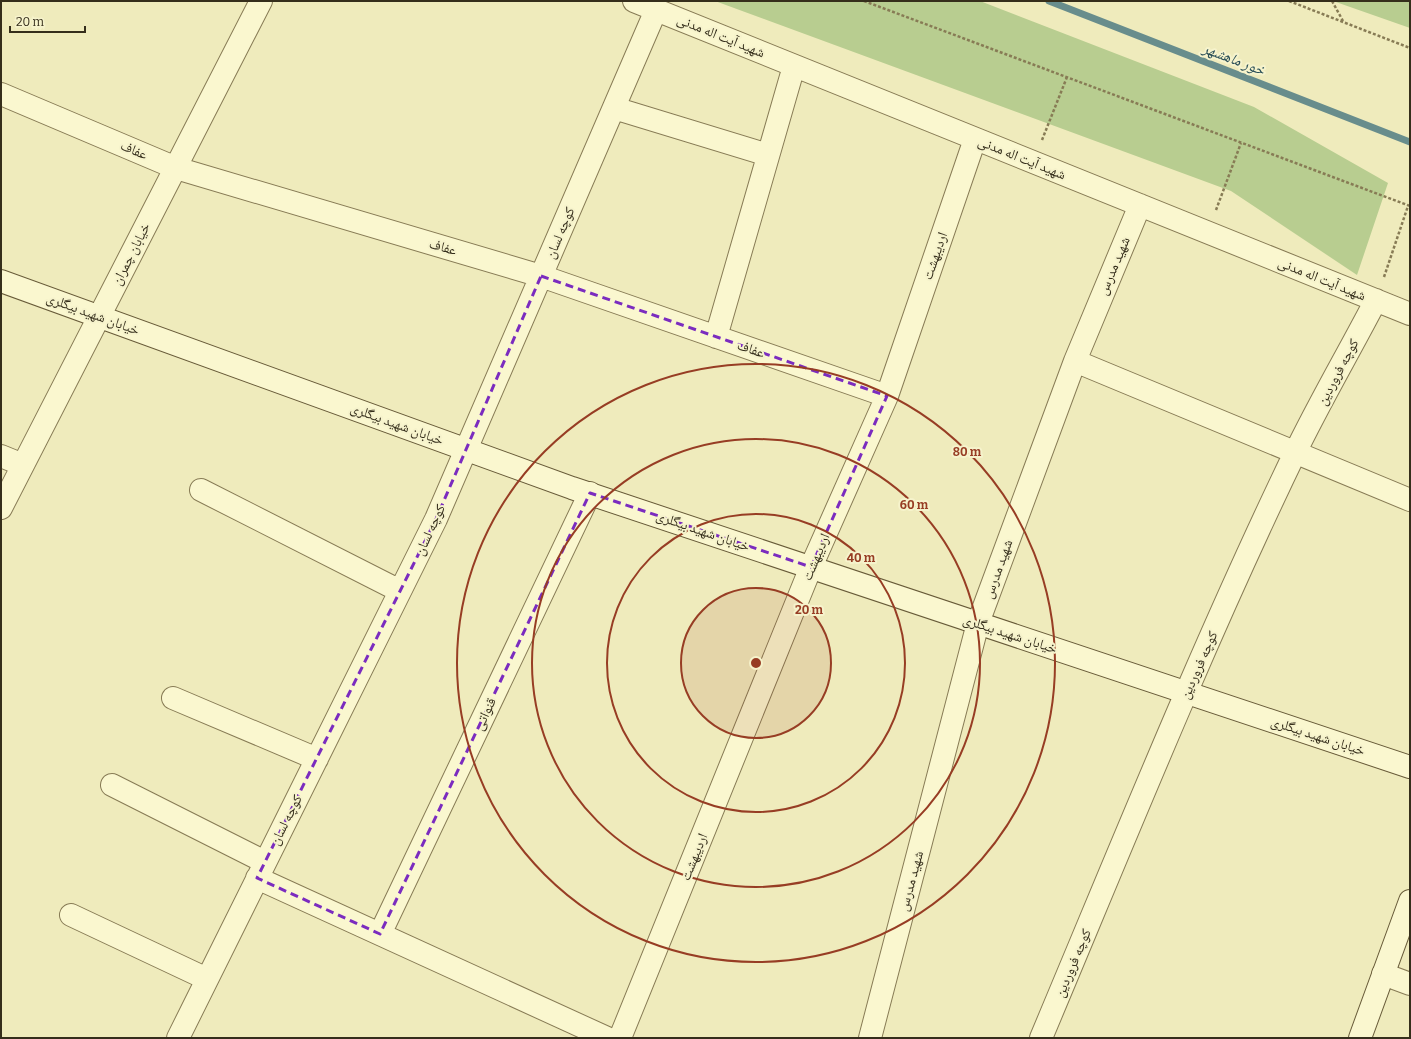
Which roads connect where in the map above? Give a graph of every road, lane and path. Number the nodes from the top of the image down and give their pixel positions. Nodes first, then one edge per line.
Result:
1 (261, 1) edge
2 (634, 1) edge
3 (864, 1) edge
4 (1289, 1) edge
5 (1332, 1) edge
6 (656, 10) junction
7 (1344, 22) junction
8 (1410, 48) edge
9 (794, 66) junction
10 (1067, 77) junction
11 (1, 94) edge
12 (614, 108) junction
13 (975, 139) junction
14 (1241, 143) junction
15 (768, 155) junction
16 (1033, 162) junction
17 (176, 168) junction
18 (1140, 205) junction
19 (1409, 206) edge
20 (1207, 232) junction
21 (541, 276) junction
22 (1, 281) edge
23 (1376, 300) junction
24 (1410, 314) edge
25 (99, 316) junction
26 (716, 337) junction
27 (1075, 361) junction
28 (887, 396) junction
29 (466, 449) junction
30 (1295, 453) junction
31 (1, 456) edge
32 (23, 465) junction
33 (201, 490) dead end
34 (590, 493) junction
35 (1410, 500) edge
36 (1, 508) edge
37 (811, 567) junction
38 (400, 591) junction
39 (978, 623) junction
40 (1187, 692) junction
41 (173, 698) dead end
42 (317, 759) junction
43 (1410, 767) edge
44 (112, 785) dead end
45 (261, 870) junction
46 (1410, 902) edge
47 (71, 915) dead end
48 (380, 934) junction
49 (1383, 974) junction
50 (207, 979) junction
51 (1410, 984) edge
52 (178, 1038) edge
53 (607, 1038) edge
54 (620, 1038) edge
55 (870, 1038) edge
56 (1041, 1038) edge
57 (1360, 1038) edge

1 - 17 street, خیابان چمران
2 - 6 street, شهید آیت اله مدنی
3 - 10 path
4 - 7 path
5 - 7 path
6 - 9 street, شهید آیت اله مدنی
6 - 12 street, کوچه لسان
7 - 8 path
9 - 13 street, شهید آیت اله مدنی
9 - 15 street
10 - 14 path
10 - 16 path
11 - 17 street, عفاف
12 - 15 street
12 - 21 street, کوچه لسان
13 - 16 street, شهید آیت اله مدنی
13 - 28 street, اردیبهشت
14 - 19 path
14 - 20 path
15 - 26 street
16 - 18 street, شهید آیت اله مدنی
17 - 21 street, عفاف
17 - 25 street, خیابان چمران
18 - 20 street, شهید آیت اله مدنی
18 - 27 street, شهید مدرس
19 - 23 path
20 - 23 street, شهید آیت اله مدنی
21 - 26 street, عفاف
21 - 29 street, کوچه لسان
22 - 25 street, خیابان شهید بیگلری
23 - 24 street, شهید آیت اله مدنی
23 - 30 street, کوچه فروردین
25 - 29 street, خیابان شهید بیگلری
25 - 32 street, خیابان چمران
26 - 28 street, عفاف
27 - 30 street
27 - 39 street, شهید مدرس
28 - 37 street, اردیبهشت
29 - 34 street, خیابان شهید بیگلری
29 - 38 street, کوچه لسان
30 - 35 street
30 - 40 street, کوچه فروردین
31 - 32 street
32 - 36 street, خیابان چمران
33 - 38 street
34 - 37 street, خیابان شهید بیگلری
34 - 48 street, قنواتی
37 - 39 street, خیابان شهید بیگلری
37 - 54 street, اردیبهشت
38 - 42 street, کوچه لسان
39 - 40 street, خیابان شهید بیگلری
39 - 55 street, شهید مدرس
40 - 43 street, خیابان شهید بیگلری
40 - 56 street, کوچه فروردین
41 - 42 street
42 - 45 street, کوچه لسان
44 - 45 street
45 - 48 street
45 - 50 street, کوچه لسان
46 - 49 street
47 - 50 street
48 - 53 street
49 - 51 street
49 - 57 street
50 - 52 street, کوچه لسان

